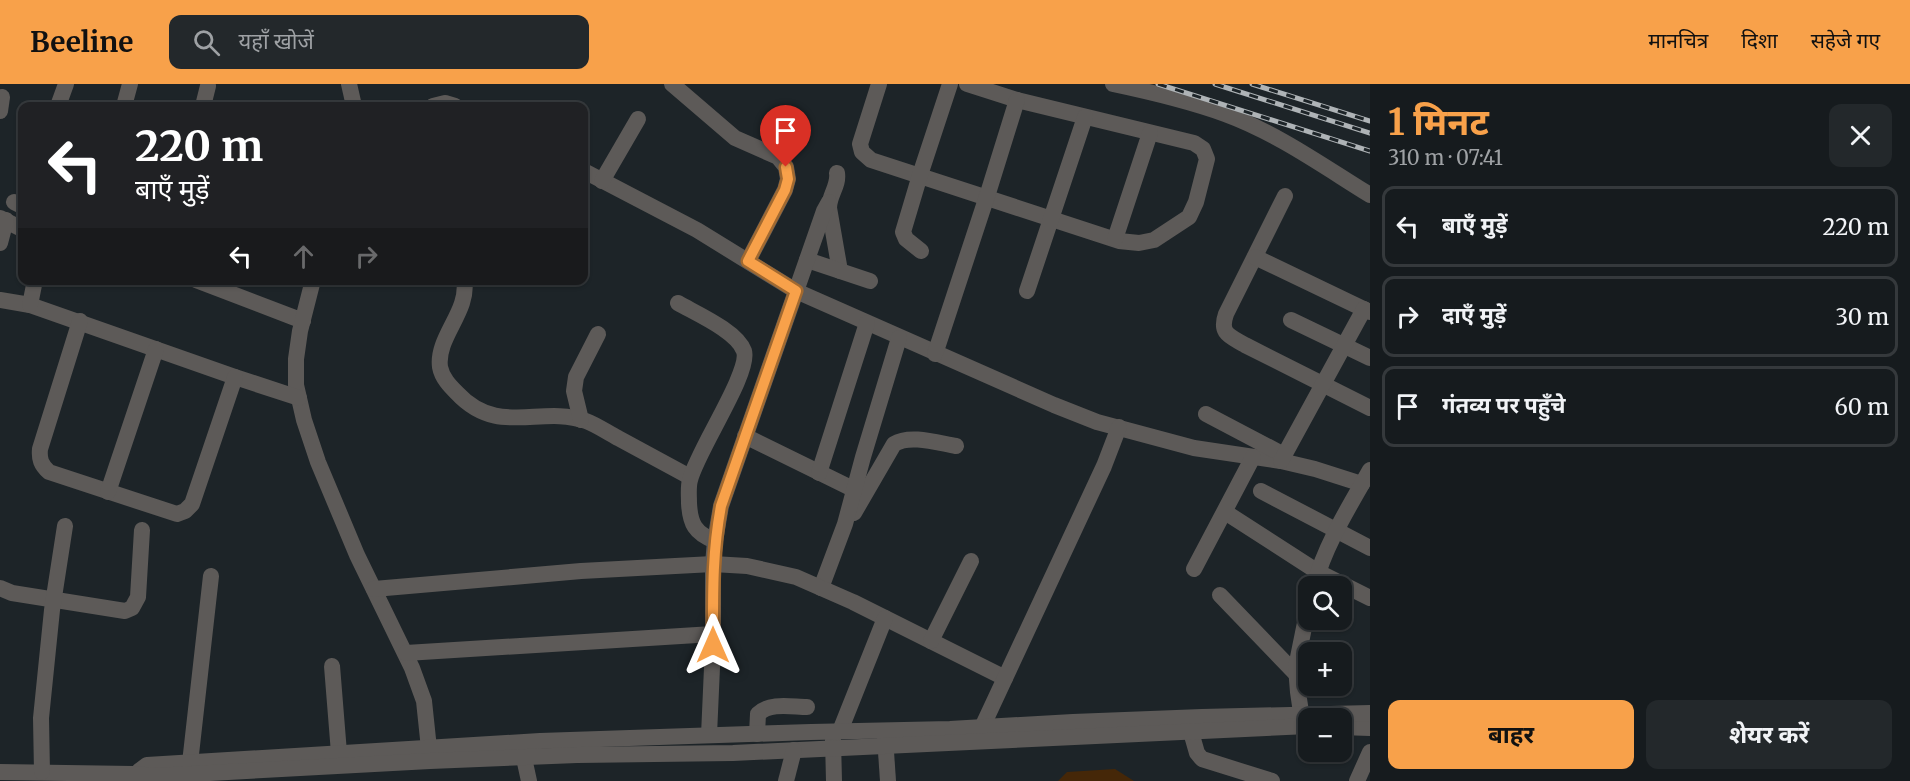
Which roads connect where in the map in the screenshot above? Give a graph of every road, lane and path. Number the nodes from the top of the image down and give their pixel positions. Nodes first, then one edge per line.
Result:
1 (66, 84) edge
2 (130, 84) edge
3 (349, 84) edge
4 (672, 84) edge
5 (879, 84) edge
6 (950, 84) edge
7 (967, 84) edge
8 (1113, 84) edge
9 (208, 86) dead end
10 (1017, 99) junction
11 (59, 102) edge
12 (125, 102) edge
13 (204, 102) edge
14 (353, 102) edge
15 (1085, 117) junction
16 (638, 119) dead end
17 (1150, 133) junction
18 (588, 173) edge
19 (837, 173) dead end
20 (920, 175) junction
21 (602, 181) junction
22 (1370, 195) edge
23 (1285, 196) dead end
24 (987, 197) junction
25 (829, 202) junction
26 (3, 219) edge
27 (1052, 219) junction
28 (18, 227) edge
29 (1115, 240) junction
30 (0, 243) edge
31 (921, 251) dead end
32 (1255, 256) junction
33 (807, 260) junction
34 (748, 261) junction
35 (840, 271) junction
36 (870, 281) dead end
37 (34, 285) edge
38 (312, 285) edge
39 (464, 285) edge
40 (232, 287) edge
41 (796, 291) junction
42 (1027, 291) dead end
43 (0, 300) edge
44 (678, 303) dead end
45 (30, 305) junction
46 (1367, 311) edge
47 (1291, 320) dead end
48 (80, 321) junction
49 (303, 321) junction
50 (867, 323) junction
51 (598, 334) dead end
52 (899, 338) junction
53 (1343, 346) junction
54 (156, 349) junction
55 (935, 354) junction
56 (1370, 358) edge
57 (235, 377) junction
58 (1322, 384) junction
59 (299, 398) junction
60 (1370, 408) edge
61 (1206, 414) dead end
62 (581, 420) junction
63 (1119, 427) junction
64 (745, 436) junction
65 (956, 446) dead end
66 (1253, 457) junction
67 (1282, 458) junction
68 (819, 473) junction
69 (690, 477) junction
70 (1366, 477) edge
71 (855, 490) junction
72 (1261, 491) dead end
73 (108, 492) junction
74 (1224, 513) junction
75 (845, 524) junction
76 (65, 526) dead end
77 (142, 530) dead end
78 (1337, 531) junction
79 (715, 541) junction
80 (1370, 549) edge
81 (971, 561) dead end
82 (713, 564) junction
83 (1194, 569) dead end
84 (211, 576) dead end
85 (1312, 576) edge
86 (1317, 576) edge
87 (0, 588) edge
88 (821, 588) junction
89 (374, 589) junction
90 (1352, 592) edge
91 (1220, 595) dead end
92 (1370, 598) edge
93 (54, 600) junction
94 (885, 618) junction
95 (1304, 630) edge
96 (713, 634) junction
97 (931, 641) junction
98 (406, 653) junction
99 (332, 666) dead end
100 (1297, 675) junction
101 (1005, 678) junction
102 (807, 707) dead end
103 (1302, 708) edge
104 (1370, 713) edge
105 (1352, 715) edge
106 (1298, 722) edge
107 (1298, 723) edge
108 (1352, 727) edge
109 (1370, 728) edge
110 (836, 731) junction
111 (1191, 732) junction
112 (757, 734) junction
113 (709, 735) junction
114 (978, 735) junction
115 (886, 738) junction
116 (833, 749) junction
117 (794, 750) junction
118 (1370, 752) edge
119 (339, 753) junction
120 (430, 755) junction
121 (524, 758) junction
122 (299, 762) junction
123 (190, 763) junction
124 (0, 772) edge
125 (46, 775) edge
126 (133, 778) edge
127 (529, 781) edge
128 (786, 781) edge
129 (834, 781) edge
130 (888, 781) edge
131 (1272, 781) edge
132 (1357, 781) edge

1 - 11 street
2 - 12 street
3 - 14 street
4 - 34 street
5 - 20 street
6 - 20 street
7 - 10 street
8 - 22 street
9 - 13 street
10 - 15 street
10 - 24 street
15 - 17 street
15 - 27 street
16 - 21 street
17 - 29 street
17 - 29 street
18 - 21 street
19 - 25 street
20 - 24 street
20 - 31 street
21 - 34 street
23 - 32 street
24 - 27 street
24 - 55 street
25 - 33 street
25 - 35 street
26 - 28 street
26 - 30 street
27 - 29 street
27 - 42 street
32 - 46 street
32 - 58 street
33 - 35 street
33 - 41 street
34 - 41 street
35 - 36 street
37 - 45 street
38 - 49 street
39 - 62 street
40 - 49 street
41 - 50 street
41 - 64 street
43 - 45 street
44 - 69 street
45 - 48 street
46 - 53 street
47 - 53 street
48 - 54 street
48 - 73 street
49 - 59 street
50 - 52 street
50 - 68 street
51 - 62 street
52 - 55 street
52 - 71 street
53 - 56 street
53 - 58 street
54 - 57 street
54 - 73 street
55 - 63 street
57 - 59 street
57 - 73 street
58 - 60 street
58 - 67 street
59 - 89 street
61 - 67 street
62 - 69 street
63 - 66 street
63 - 101 street
64 - 68 street
64 - 79 street
65 - 75 street
66 - 67 street
66 - 74 street
67 - 70 street
68 - 71 street
69 - 79 street
70 - 78 street
71 - 75 street
72 - 78 street
74 - 83 street
74 - 85 street
75 - 88 street
76 - 93 street
77 - 93 street
78 - 80 street
78 - 86 street
79 - 82 street
81 - 97 street
82 - 88 street
82 - 89 street
82 - 96 street
84 - 123 street
87 - 93 street
88 - 94 street
89 - 98 street
90 - 92 street
91 - 100 street
93 - 125 street
94 - 97 street
94 - 110 street
95 - 100 street
96 - 98 street
96 - 113 street
97 - 101 street
98 - 120 street
99 - 119 street
100 - 103 street
101 - 114 street
102 - 112 street
104 - 105 street
106 - 114 street
107 - 111 street
108 - 109 street
110 - 112 street
110 - 115 street
110 - 116 street
111 - 114 street
111 - 131 street
112 - 113 street
113 - 120 street
114 - 115 street
115 - 116 street
115 - 130 street
116 - 117 street
116 - 129 street
117 - 121 street
117 - 128 street
118 - 132 street
119 - 120 street
119 - 122 street
120 - 121 street
120 - 122 street
121 - 127 street
122 - 123 street
122 - 126 street
123 - 126 street
124 - 125 street
125 - 126 street

